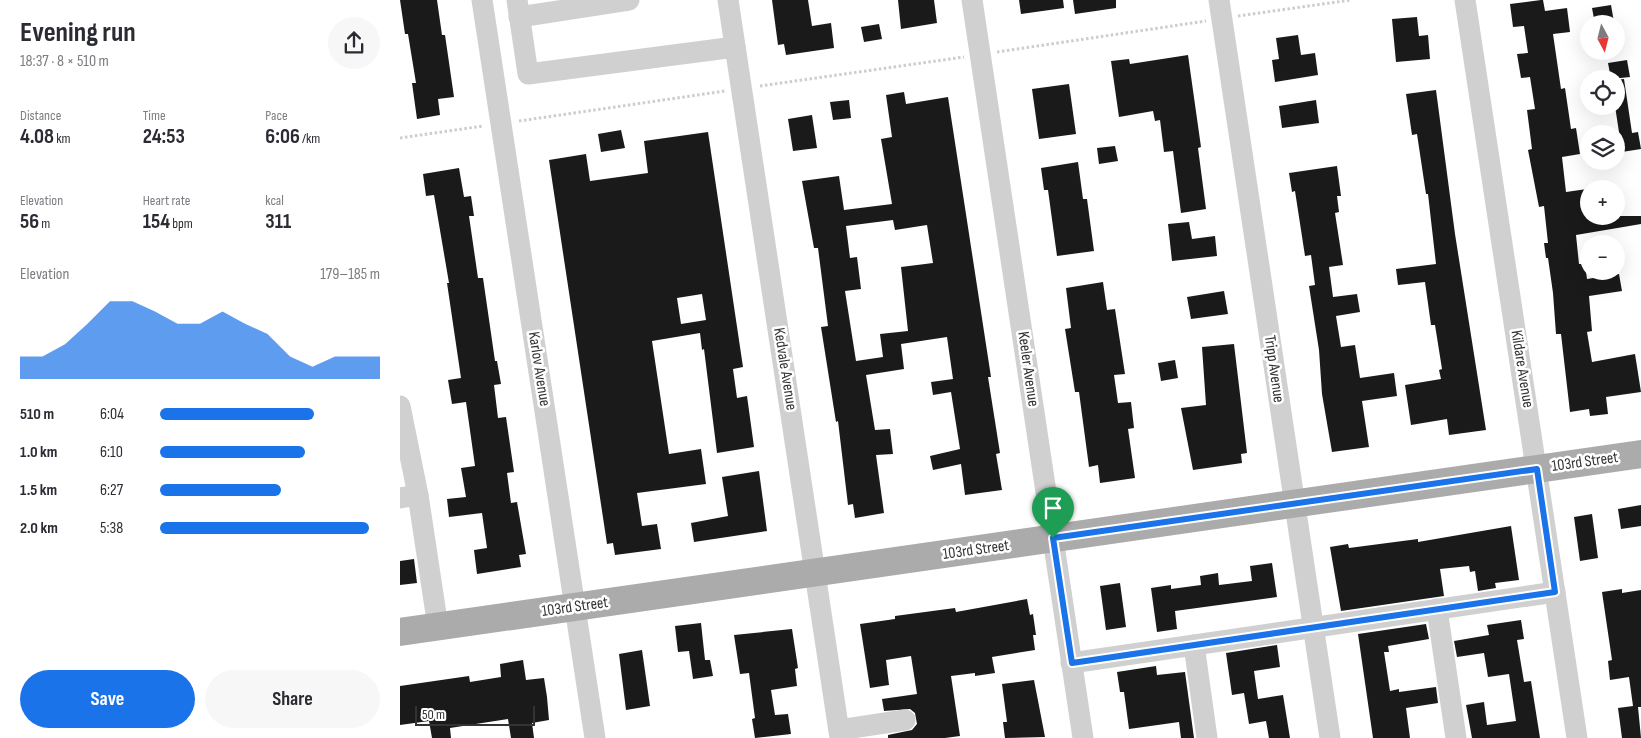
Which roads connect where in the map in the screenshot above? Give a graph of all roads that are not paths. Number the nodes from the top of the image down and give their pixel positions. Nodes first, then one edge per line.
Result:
1 (482, 0) edge
2 (629, 0) edge
3 (728, 0) edge
4 (972, 0) edge
5 (1219, 0) edge
6 (1465, 0) edge
7 (518, 9) edge
8 (735, 47) junction
9 (400, 406) edge
10 (1641, 454) edge
11 (1537, 469) junction
12 (409, 497) edge
13 (1294, 504) junction
14 (1053, 538) junction
15 (816, 573) junction
16 (1555, 592) junction
17 (575, 607) junction
18 (1437, 609) junction
19 (438, 627) junction
20 (1313, 627) junction
21 (400, 632) edge
22 (1194, 645) junction
23 (1072, 663) junction
24 (905, 720) dead end
25 (840, 734) edge
26 (595, 738) edge
27 (1083, 738) edge
28 (1207, 738) edge
29 (1330, 738) edge
30 (1456, 738) edge
31 (1577, 738) edge

1 - 17 street, Karlov Avenue
2 - 7 street
3 - 8 street, Kedvale Avenue
4 - 14 street, Keeler Avenue
5 - 13 street, Tripp Avenue
6 - 11 street, Kildare Avenue
7 - 8 street
8 - 15 street, Kedvale Avenue
9 - 12 street
10 - 11 main road, 103rd Street
11 - 13 main road, 103rd Street
11 - 16 street, Kildare Avenue
12 - 19 street
13 - 14 main road, 103rd Street
13 - 20 street, Tripp Avenue
14 - 15 main road, 103rd Street
14 - 23 street, Keeler Avenue
15 - 17 main road, 103rd Street
15 - 25 street, Kedvale Avenue
16 - 18 street
16 - 31 street, Kildare Avenue
17 - 19 main road, 103rd Street
17 - 26 street, Karlov Avenue
18 - 20 street
18 - 30 street
19 - 21 main road, 103rd Street
20 - 22 street
20 - 29 street, Tripp Avenue
22 - 23 street
22 - 28 street
23 - 27 street, Keeler Avenue
24 - 25 street

